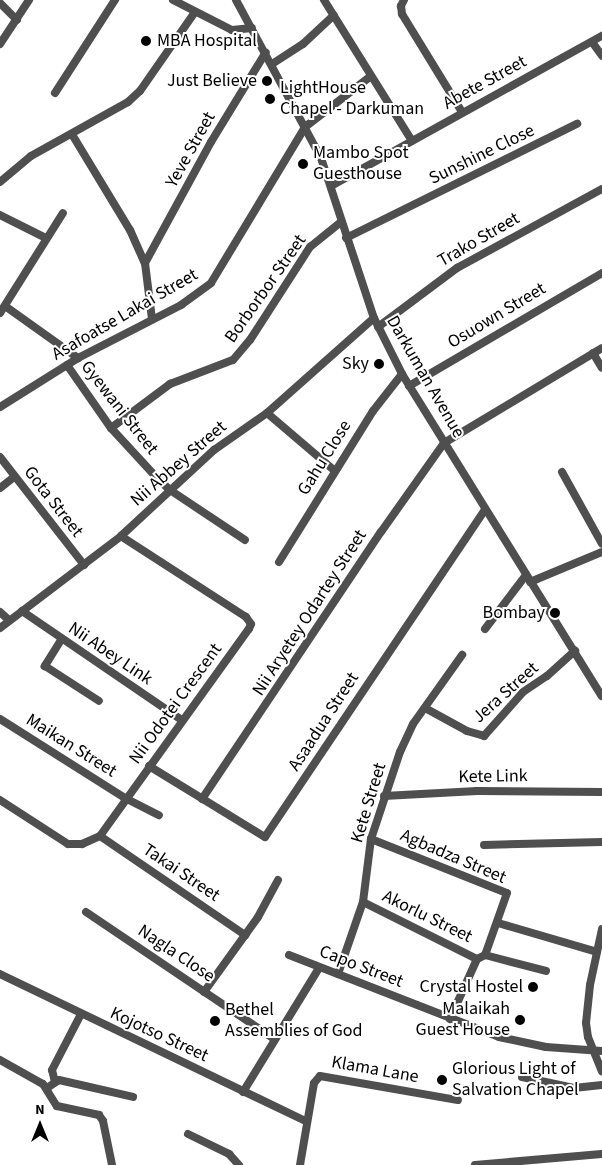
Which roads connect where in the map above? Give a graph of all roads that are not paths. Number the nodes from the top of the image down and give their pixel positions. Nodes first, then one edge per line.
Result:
1 (29, 0) edge
2 (115, 0) edge
3 (173, 0) edge
4 (236, 0) edge
5 (404, 0) edge
6 (328, 1) edge
7 (0, 3) edge
8 (195, 12) junction
9 (334, 15) junction
10 (17, 20) junction
11 (252, 28) junction
12 (602, 36) edge
13 (592, 42) junction
14 (0, 44) edge
15 (266, 52) junction
16 (602, 56) edge
17 (272, 64) junction
18 (370, 76) junction
19 (54, 92) dead end
20 (462, 112) junction
21 (576, 124) dead end
22 (305, 126) junction
23 (73, 136) junction
24 (412, 141) junction
25 (0, 182) edge
26 (331, 186) junction
27 (602, 189) edge
28 (63, 213) dead end
29 (0, 215) edge
30 (341, 222) junction
31 (44, 237) junction
32 (346, 238) junction
33 (145, 263) junction
34 (602, 273) edge
35 (5, 306) junction
36 (0, 313) edge
37 (374, 318) junction
38 (152, 319) junction
39 (378, 326) junction
40 (602, 348) edge
41 (593, 353) junction
42 (78, 358) junction
43 (67, 365) junction
44 (602, 368) edge
45 (402, 374) junction
46 (409, 386) junction
47 (0, 406) edge
48 (267, 413) junction
49 (111, 428) junction
50 (444, 443) junction
51 (0, 457) edge
52 (335, 471) junction
53 (562, 472) dead end
54 (14, 477) junction
55 (0, 488) edge
56 (170, 490) junction
57 (485, 510) junction
58 (121, 536) junction
59 (245, 540) dead end
60 (602, 544) edge
61 (602, 552) edge
62 (279, 562) dead end
63 (84, 565) junction
64 (528, 579) junction
65 (22, 611) junction
66 (0, 612) edge
67 (9, 620) junction
68 (0, 628) edge
69 (485, 629) dead end
70 (61, 640) junction
71 (575, 651) junction
72 (462, 655) dead end
73 (602, 696) edge
74 (99, 701) dead end
75 (426, 708) junction
76 (0, 719) edge
77 (182, 720) junction
78 (149, 766) junction
79 (602, 792) edge
80 (384, 796) junction
81 (125, 798) junction
82 (0, 800) edge
83 (202, 800) junction
84 (159, 815) dead end
85 (100, 836) junction
86 (372, 839) junction
87 (602, 842) edge
88 (484, 845) dead end
89 (278, 880) dead end
90 (363, 902) junction
91 (86, 912) dead end
92 (498, 923) junction
93 (602, 929) edge
94 (245, 935) junction
95 (597, 952) junction
96 (289, 955) dead end
97 (481, 957) junction
98 (593, 967) junction
99 (319, 968) junction
100 (602, 970) edge
101 (546, 971) dead end
102 (0, 974) edge
103 (338, 974) junction
104 (204, 992) junction
105 (81, 1014) junction
106 (450, 1019) junction
107 (274, 1039) junction
108 (598, 1052) edge
109 (0, 1060) edge
110 (602, 1071) edge
111 (522, 1077) dead end
112 (55, 1082) junction
113 (602, 1085) edge
114 (47, 1088) junction
115 (243, 1092) junction
116 (133, 1097) dead end
117 (458, 1100) dead end
118 (306, 1121) junction
119 (188, 1134) dead end
120 (602, 1154) edge
121 (112, 1165) edge
122 (238, 1165) edge
123 (300, 1165) edge
124 (475, 1165) edge

1 - 10 street
2 - 19 street
3 - 8 street
4 - 11 street, Darkuman Avenue
5 - 20 street
6 - 9 street
7 - 10 street
8 - 11 street
8 - 23 street
9 - 17 street
9 - 18 street
10 - 14 street
11 - 15 street, Darkuman Avenue
12 - 13 street, Abete Street
13 - 16 street
13 - 20 street, Abete Street
15 - 17 street, Darkuman Avenue
15 - 33 street, Yeve Street
17 - 22 street, Darkuman Avenue
18 - 22 street
18 - 24 street
20 - 24 street, Abete Street
21 - 32 street, Sunshine Close
22 - 26 street, Darkuman Avenue
22 - 38 street, Asafoatse Lakai Street
23 - 25 street
23 - 33 street
24 - 26 street, Abete Street
26 - 30 street, Darkuman Avenue
27 - 39 street, Trako Street
28 - 31 street
29 - 31 street
30 - 32 street, Darkuman Avenue
30 - 49 street, Borborbor Street
31 - 35 street
32 - 37 street, Darkuman Avenue
33 - 38 street
34 - 46 street, Osuown Street
35 - 36 street
35 - 42 street
37 - 39 street, Darkuman Avenue
37 - 48 street, Nii Abbey Street
38 - 42 street, Asafoatse Lakai Street
39 - 45 street, Darkuman Avenue
40 - 41 street
41 - 44 street
41 - 50 street
42 - 43 street, Asafoatse Lakai Street
43 - 47 street, Asafoatse Lakai Street
43 - 49 street, Gyewani Street
45 - 46 street, Darkuman Avenue
45 - 52 street, Gahu Close
46 - 50 street, Darkuman Avenue
48 - 52 street
48 - 56 street, Nii Abbey Street
49 - 56 street, Gyewani Street
50 - 57 street, Darkuman Avenue
50 - 83 street, Nii Aryetey Odartey Street
51 - 54 street, Gota Street
52 - 62 street, Gahu Close
53 - 60 street
54 - 55 street
54 - 63 street, Gota Street
56 - 58 street, Nii Abbey Street
56 - 59 street, Gyewani Street
57 - 64 street, Darkuman Avenue
57 - 83 street, Asaadua Street
58 - 63 street, Nii Abbey Street
58 - 77 street, Nii Odotei Crescent
61 - 64 street
63 - 65 street, Nii Abbey Street
64 - 69 street
64 - 71 street, Darkuman Avenue
65 - 67 street, Nii Abbey Street
65 - 70 street, Nii Abey Link
66 - 67 street
67 - 68 street, Nii Abbey Street
70 - 74 street
70 - 77 street, Nii Abey Link
71 - 73 street, Darkuman Avenue
71 - 75 street, Jera Street
72 - 75 street, Kete Street
75 - 80 street, Kete Street
76 - 81 street, Maikan Street
77 - 78 street, Nii Odotei Crescent
78 - 81 street, Nii Odotei Crescent
78 - 83 street, Asaadua Street
79 - 80 street, Kete Link
80 - 86 street, Kete Street
81 - 84 street, Maikan Street
81 - 85 street, Nii Odotei Crescent
82 - 85 street
85 - 94 street, Takai Street
86 - 90 street, Kete Street
86 - 92 street, Agbadza Street
87 - 88 street
89 - 94 street
90 - 97 street, Akorlu Street
90 - 103 street, Kete Street
91 - 104 street, Nagla Close
92 - 95 street
92 - 97 street, Agbadza Street
93 - 95 street
94 - 104 street
95 - 98 street
96 - 99 street, Capo Street
97 - 101 street, Akorlu Street
97 - 106 street, Agbadza Street
98 - 100 street
98 - 108 street
99 - 103 street, Capo Street
99 - 107 street
102 - 105 street, Kojotso Street
103 - 106 street, Capo Street
104 - 107 street, Nagla Close
105 - 112 street
105 - 115 street, Kojotso Street
106 - 108 street, Capo Street
107 - 115 street
108 - 110 street
109 - 114 street
111 - 113 street
112 - 114 street
112 - 116 street
114 - 121 street
115 - 118 street, Kojotso Street
117 - 118 street, Klama Lane
118 - 123 street, Klama Lane
119 - 122 street
120 - 124 street

